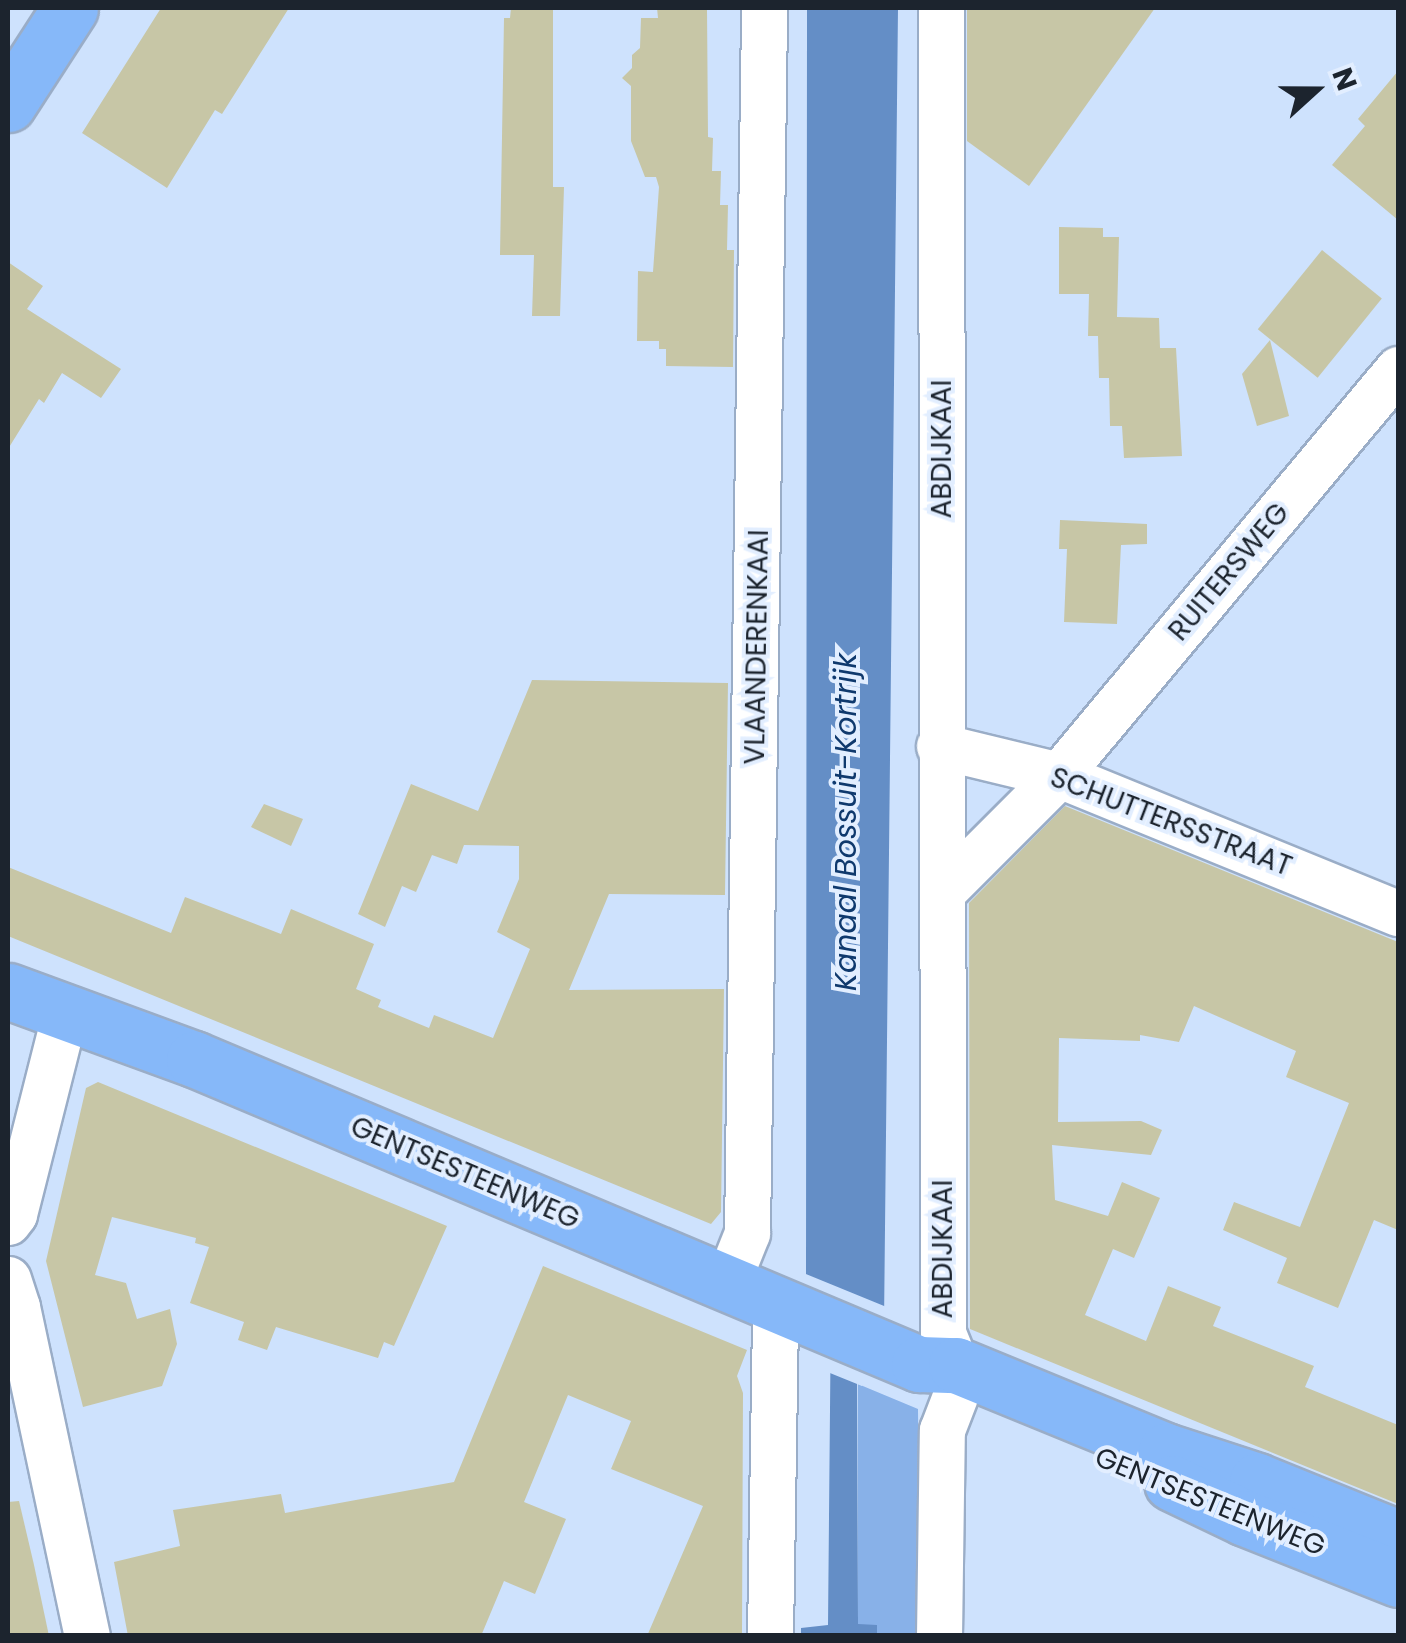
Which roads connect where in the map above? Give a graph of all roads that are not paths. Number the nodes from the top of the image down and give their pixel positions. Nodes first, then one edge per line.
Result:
1 (70, 8) edge
2 (764, 8) edge
3 (941, 8) edge
4 (8, 104) edge
5 (1398, 369) edge
6 (939, 746) junction
7 (1059, 775) junction
8 (943, 891) junction
9 (1398, 912) edge
10 (8, 991) edge
11 (65, 1013) junction
12 (8, 1222) edge
13 (8, 1280) edge
14 (762, 1298) junction
15 (944, 1375) junction
16 (1398, 1538) edge
17 (1398, 1579) edge
18 (87, 1636) edge
19 (770, 1636) edge
20 (940, 1636) edge

1 - 4 main road
2 - 14 street, VLAANDERENKAAI
3 - 6 street, ABDIJKAAI
5 - 7 street, RUITERSWEG
6 - 7 street, SCHUTTERSSTRAAT
6 - 8 street, ABDIJKAAI
7 - 8 street
7 - 9 street, SCHUTTERSSTRAAT
8 - 15 street, ABDIJKAAI
10 - 11 main road, GENTSESTEENWEG
11 - 12 street
11 - 14 main road, GENTSESTEENWEG
13 - 18 street
14 - 15 main road, GENTSESTEENWEG
14 - 19 street
15 - 16 main road, GENTSESTEENWEG
15 - 17 main road, GENTSESTEENWEG
15 - 20 street

